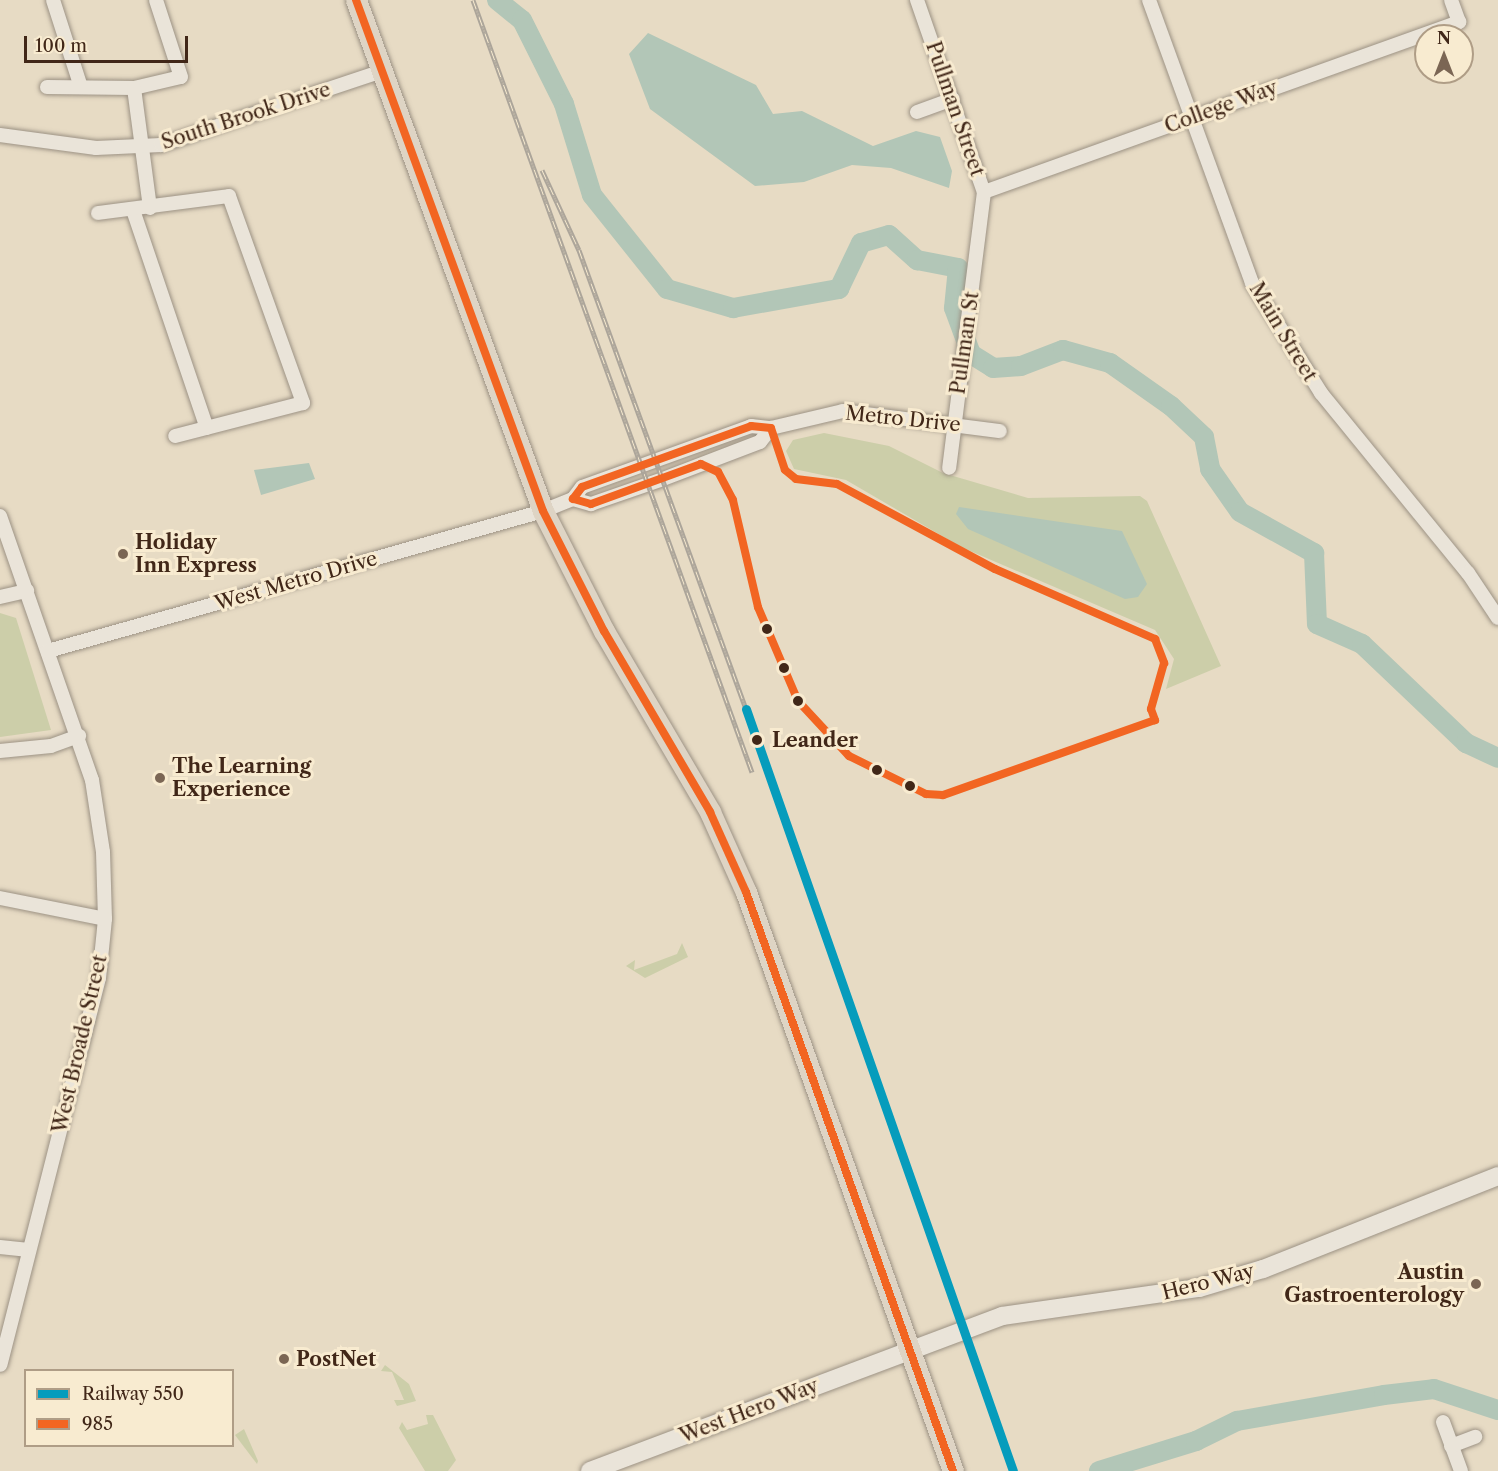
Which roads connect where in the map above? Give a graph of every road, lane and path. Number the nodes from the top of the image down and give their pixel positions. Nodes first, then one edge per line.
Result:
1 (53, 0) edge
2 (156, 0) edge
3 (356, 0) edge
4 (917, 0) edge
5 (1149, 0) edge
6 (1451, 0) edge
7 (382, 71) junction
8 (47, 87) dead end
9 (81, 87) junction
10 (134, 88) junction
11 (953, 99) junction
12 (916, 112) dead end
13 (1191, 117) junction
14 (0, 135) edge
15 (142, 147) junction
16 (984, 192) junction
17 (150, 208) junction
18 (133, 210) junction
19 (98, 213) dead end
20 (983, 219) joint
21 (953, 424) junction
22 (207, 428) junction
23 (771, 428) junction
24 (1000, 431) dead end
25 (175, 436) dead end
26 (949, 468) dead end
27 (573, 499) junction
28 (543, 511) junction
29 (0, 516) edge
30 (27, 591) junction
31 (0, 597) edge
32 (1498, 618) edge
33 (48, 651) junction
34 (79, 736) junction
35 (0, 751) edge
36 (0, 898) edge
37 (105, 919) junction
38 (1498, 1176) edge
39 (0, 1247) edge
40 (29, 1251) junction
41 (909, 1350) junction
42 (0, 1365) edge
43 (1443, 1422) dead end
44 (1475, 1437) dead end
45 (1451, 1446) junction
46 (590, 1471) edge
47 (953, 1471) edge
48 (1461, 1471) edge

1 - 9 street
2 - 10 street
3 - 7 main road
4 - 11 street, Pullman Street
5 - 13 street, Main Street
6 - 13 street, College Way
7 - 15 street, South Brook Drive
7 - 28 main road
8 - 9 street
9 - 10 street
10 - 15 street
11 - 12 street
11 - 16 street, Pullman Street
13 - 16 street, College Way
13 - 32 street, Main Street
14 - 15 street, South Brook Drive
15 - 17 street
16 - 20 street, Pullman Street
17 - 18 street
17 - 22 street
18 - 19 street
18 - 22 street
20 - 21 street, Pullman St
21 - 23 street, Metro Drive
21 - 24 street, Metro Drive
21 - 26 street, Pullman St
22 - 25 street
23 - 27 street, Metro Drive
23 - 27 street, Metro Drive
27 - 28 street, Metro Drive
28 - 33 street, West Metro Drive
28 - 41 main road
29 - 30 street, West Broade Street
30 - 31 street
30 - 33 street, West Broade Street
33 - 34 street, West Broade Street
34 - 35 street
34 - 37 street, West Broade Street
36 - 37 street
37 - 40 street, West Broade Street
38 - 41 street, Hero Way
39 - 40 street
40 - 42 street, West Broade Street
41 - 46 street, West Hero Way
41 - 47 main road
43 - 45 street
44 - 45 street
45 - 48 street

